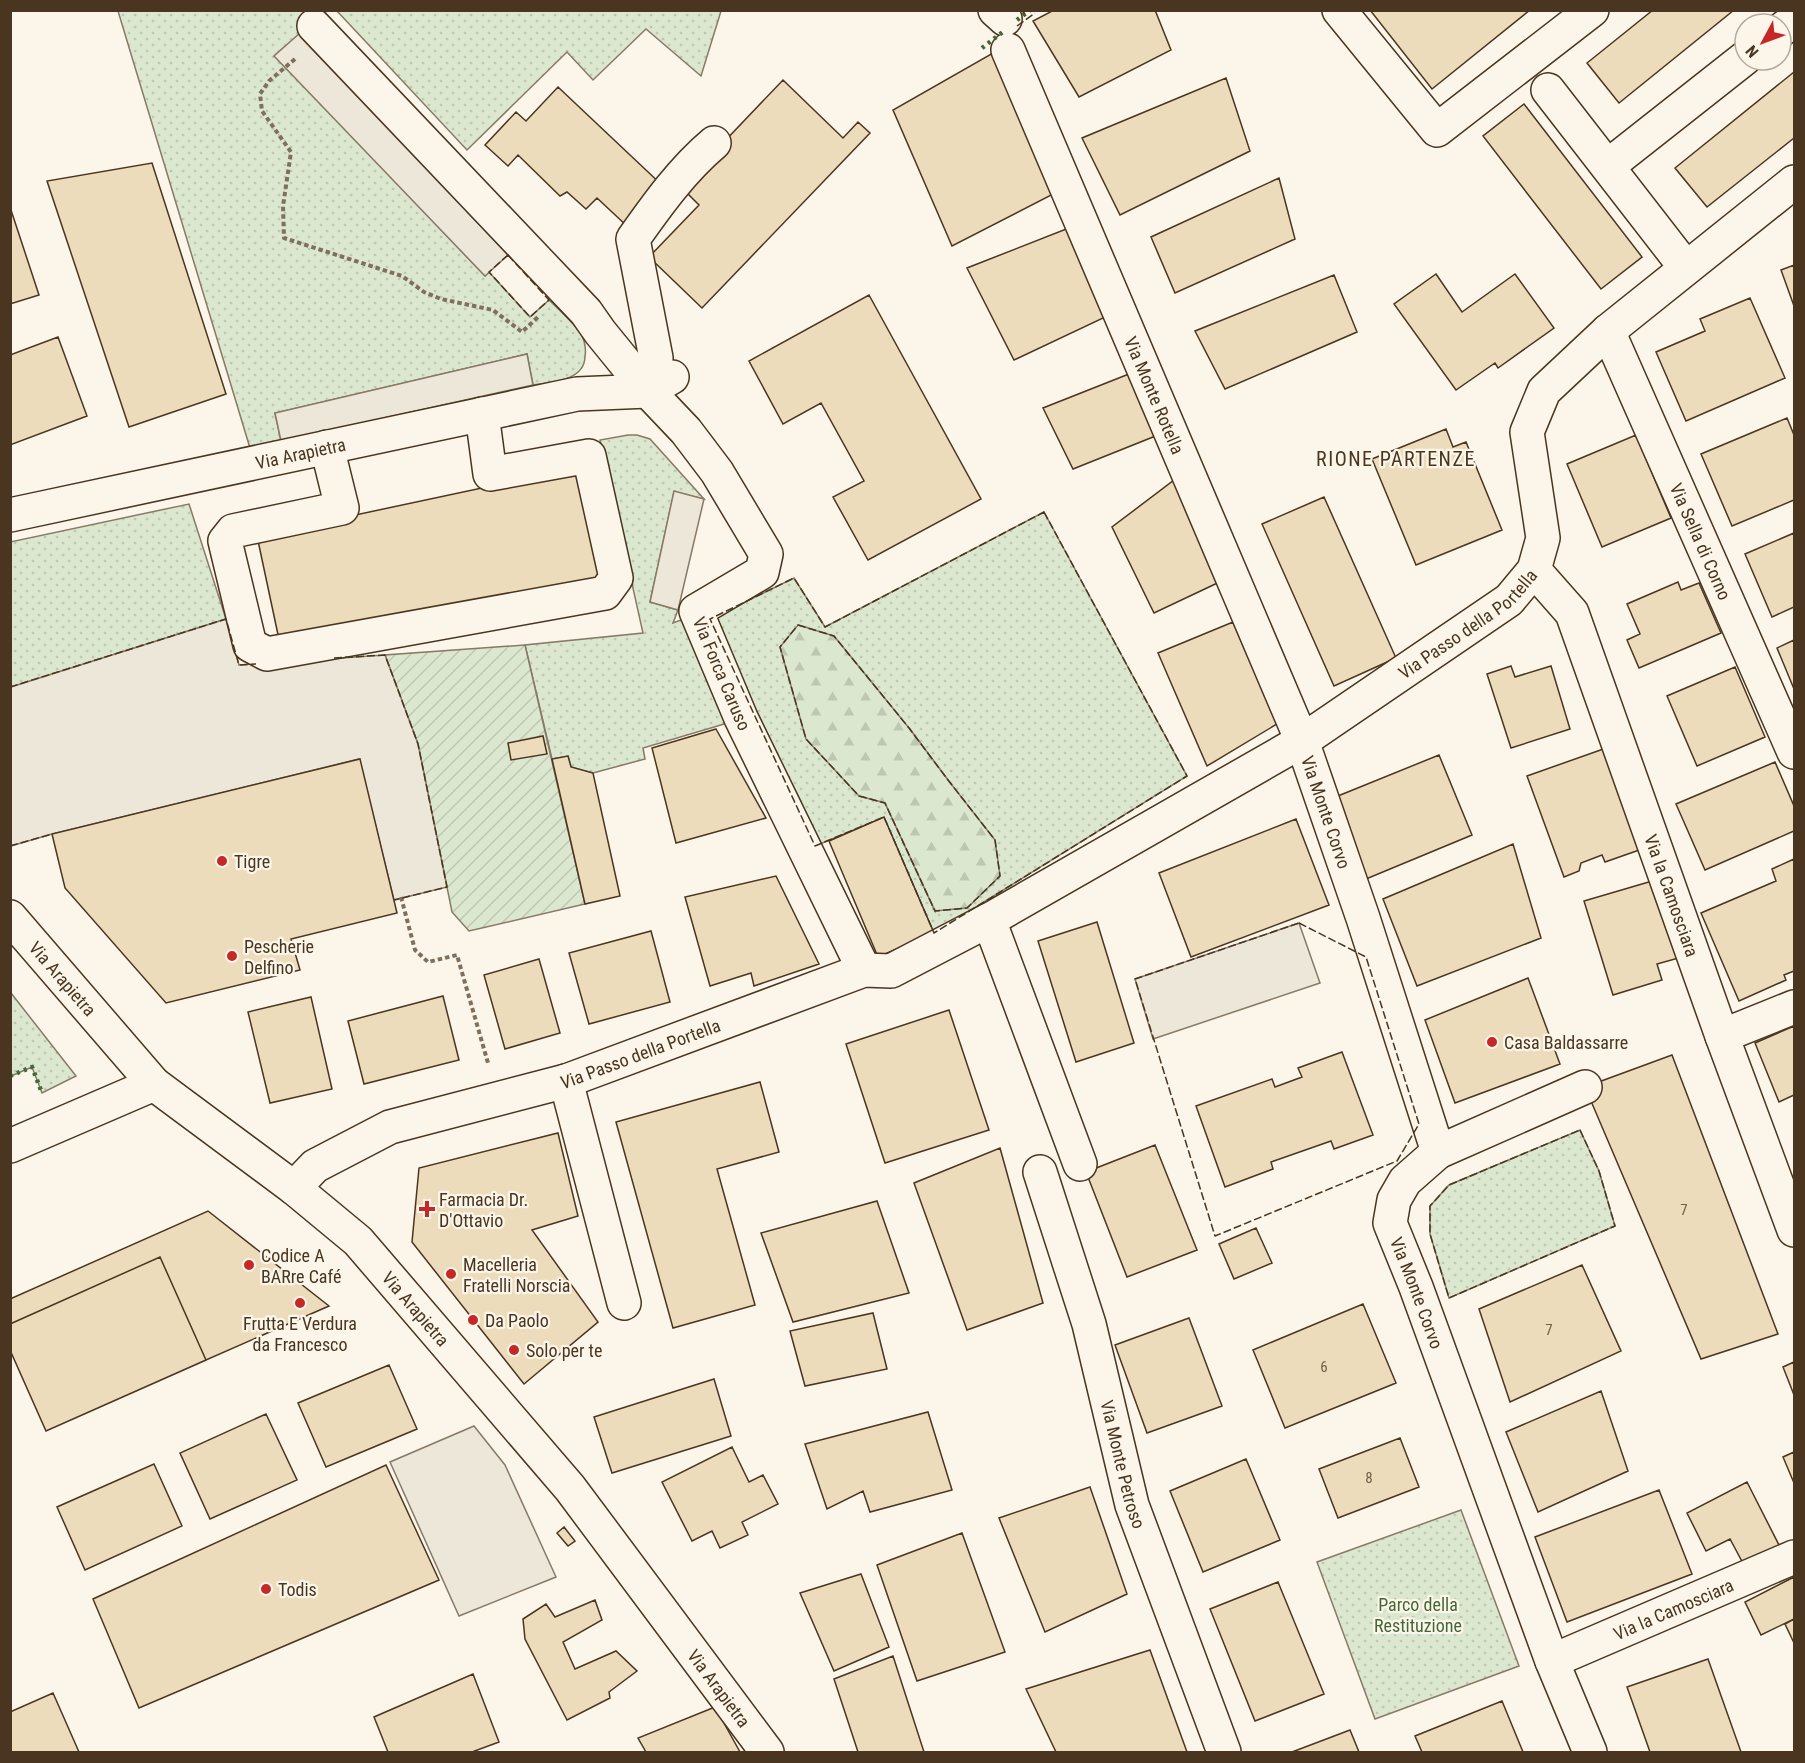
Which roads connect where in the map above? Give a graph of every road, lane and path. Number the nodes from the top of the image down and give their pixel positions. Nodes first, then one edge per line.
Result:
1 (1339, 10) edge
2 (1592, 10) edge
3 (1003, 26) edge
4 (318, 30) joint
5 (1733, 67) edge
6 (1548, 90) dead end
7 (714, 143) dead end
8 (1608, 166) junction
9 (1794, 182) edge
10 (1686, 268) junction
11 (567, 292) junction
12 (1608, 331) junction
13 (600, 332) junction
14 (660, 384) junction
15 (590, 393) junction
16 (482, 414) junction
17 (327, 447) junction
18 (10, 515) edge
19 (1534, 570) junction
20 (1302, 741) junction
21 (1794, 752) edge
22 (401, 897) dead end
23 (10, 917) edge
24 (989, 920) junction
25 (864, 970) junction
26 (1794, 1007) edge
27 (1722, 1036) junction
28 (566, 1081) junction
29 (154, 1084) junction
30 (1585, 1087) dead end
31 (498, 1099) junction
32 (10, 1146) edge
33 (1438, 1152) junction
34 (1080, 1164) dead end
35 (1040, 1172) dead end
36 (294, 1188) junction
37 (1794, 1230) edge
38 (624, 1303) dead end
39 (1794, 1557) edge
40 (1552, 1660) junction
41 (767, 1752) edge
42 (1224, 1752) edge
43 (1590, 1752) edge

1 - 2 street
3 - 20 street, Via Monte Rotella
4 - 11 street
4 - 11 path
5 - 8 street
6 - 8 street
7 - 14 street
8 - 10 street
9 - 10 street, Via Passo della Portella
10 - 12 street, Via Passo della Portella
11 - 13 street
12 - 19 street, Via Passo della Portella
12 - 21 street, Via Sella di Corno
13 - 14 street
13 - 15 street
14 - 15 street, Via Arapietra
14 - 25 street, Via Forca Caruso
15 - 16 street, Via Arapietra
16 - 17 street, Via Arapietra
16 - 17 street
17 - 18 street, Via Arapietra
19 - 20 street, Via Passo della Portella
19 - 27 street, Via la Camosciara
20 - 24 street, Via Passo della Portella
20 - 33 street, Via Monte Corvo
22 - 31 path
23 - 29 street, Via Arapietra
24 - 25 street, Via Passo della Portella
24 - 34 street
25 - 28 street, Via Passo della Portella
26 - 27 street
27 - 37 street, Via la Camosciara
28 - 31 street, Via Passo della Portella
28 - 38 street
29 - 32 street
29 - 36 street, Via Arapietra
30 - 33 street
31 - 36 street, Via Passo della Portella
33 - 40 street, Via Monte Corvo
35 - 42 street, Via Monte Petroso
36 - 41 street, Via Arapietra
39 - 40 street, Via la Camosciara
40 - 43 street, Via Monte Corvo

